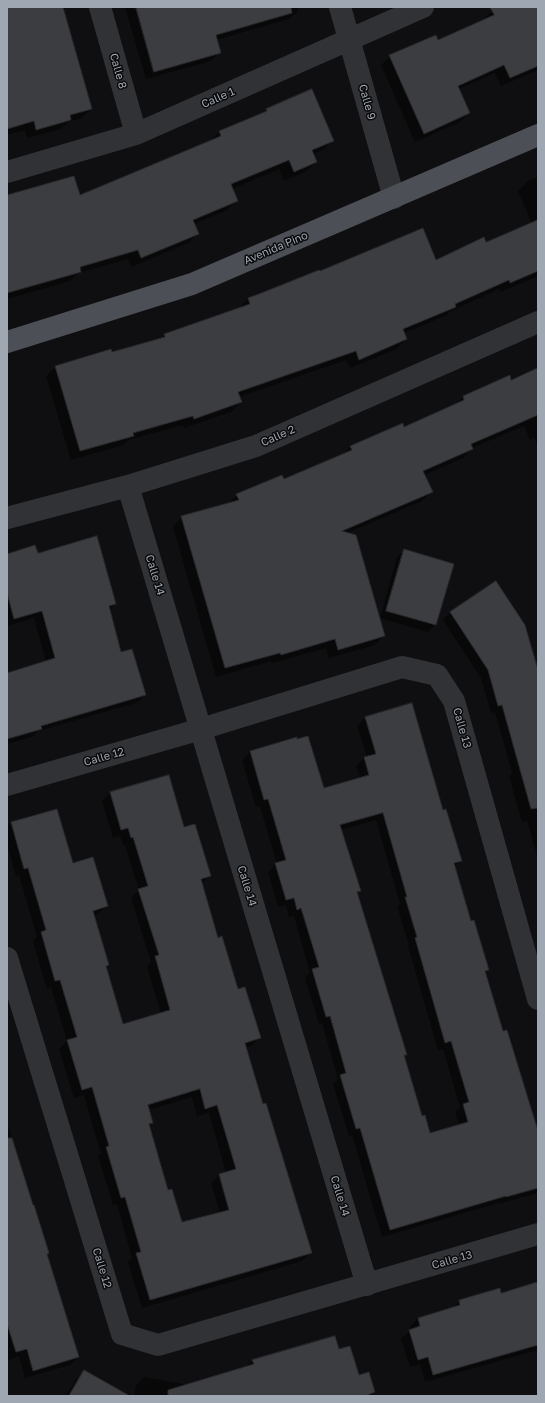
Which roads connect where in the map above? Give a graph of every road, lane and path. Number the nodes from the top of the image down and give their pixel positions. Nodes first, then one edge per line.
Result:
1 (100, 7) edge
2 (340, 7) edge
3 (423, 7) edge
4 (350, 39) junction
5 (136, 134) junction
6 (538, 135) edge
7 (7, 172) edge
8 (394, 198) junction
9 (538, 322) edge
10 (7, 342) edge
11 (128, 486) junction
12 (7, 518) edge
13 (201, 729) junction
14 (7, 785) edge
15 (7, 958) edge
16 (538, 999) edge
17 (538, 1234) edge
18 (367, 1285) junction

1 - 5 street, Calle 8
2 - 4 street, Calle 9
3 - 4 street, Calle 1
4 - 5 street, Calle 1
4 - 8 street, Calle 9
5 - 7 street, Calle 1
6 - 8 main road, Avenida Pino
8 - 10 main road, Avenida Pino
9 - 11 street, Calle 2
11 - 12 street, Calle 2
11 - 13 street, Calle 14
13 - 14 street, Calle 12
13 - 16 street, Calle 13
13 - 18 street, Calle 14
15 - 18 street, Calle 12
17 - 18 street, Calle 13

